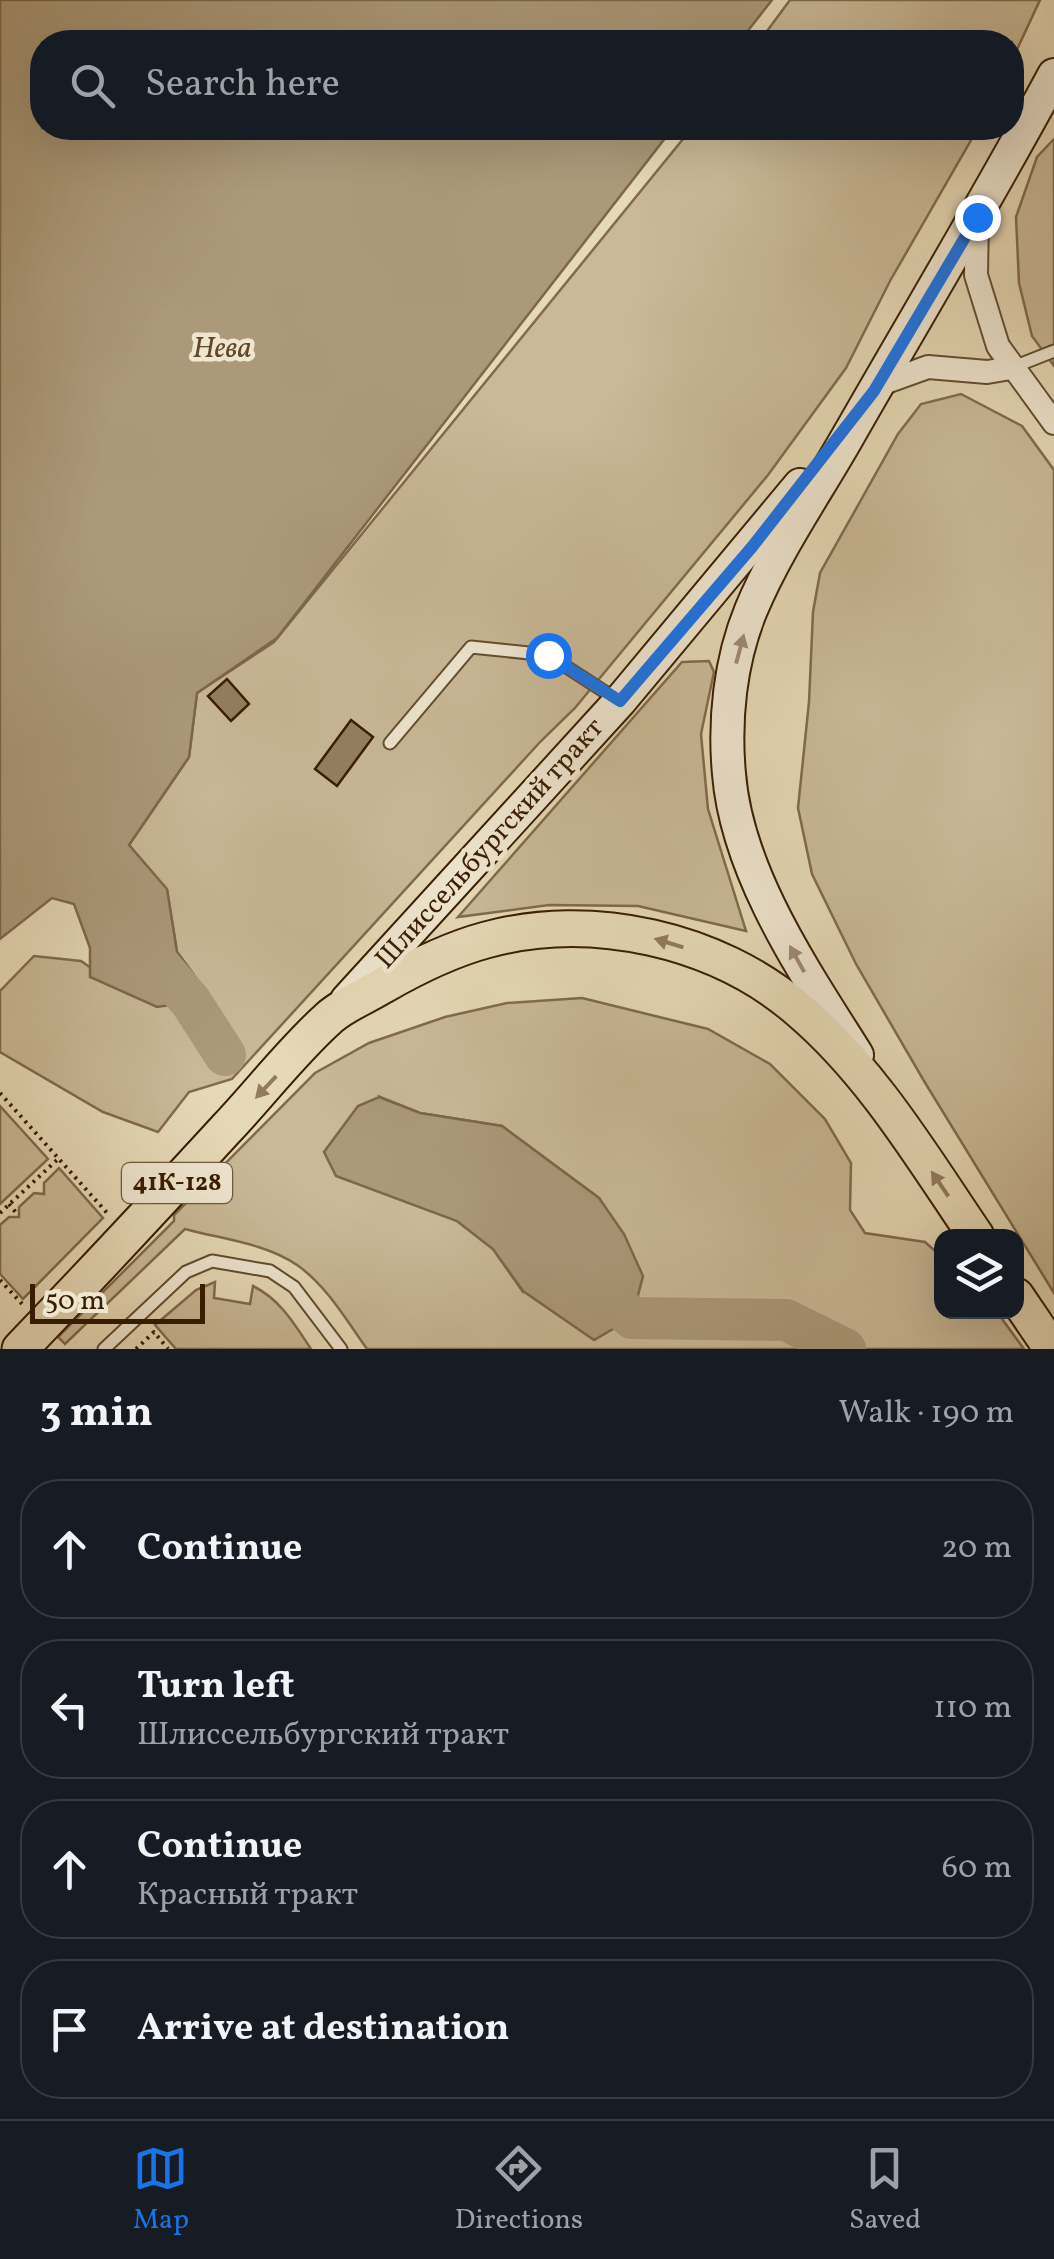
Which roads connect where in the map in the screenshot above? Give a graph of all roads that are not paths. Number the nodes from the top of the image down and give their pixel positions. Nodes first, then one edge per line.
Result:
1 (1054, 75) edge
2 (1024, 130) edge
3 (1019, 140) edge
4 (977, 217) junction
5 (1054, 352) edge
6 (1011, 368) junction
7 (876, 388) junction
8 (1054, 423) edge
9 (620, 701) junction
10 (390, 743) dead end
11 (332, 1015) junction
12 (904, 1130) junction
13 (971, 1229) edge
14 (1024, 1308) edge
15 (20, 1349) edge
16 (104, 1349) edge
17 (341, 1349) edge
18 (1052, 1349) edge

1 - 2 main road, 41К-128
3 - 4 main road, 41К-128
4 - 6 street
4 - 7 main road, 41К-128
5 - 6 lane
6 - 7 street
6 - 8 street
7 - 9 main road, Шлиссельбургский тракт / 41К-128
12 -> 7 main road
9 - 10 lane
9 - 11 main road, Шлиссельбургский тракт / 41К-128
12 -> 11 main road
11 -> 15 main road, 41К-128
13 -> 12 main road
14 - 18 main road
16 - 17 lane

